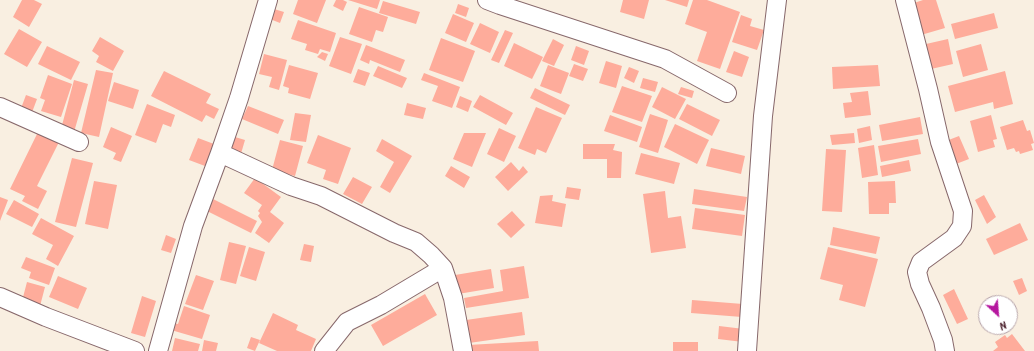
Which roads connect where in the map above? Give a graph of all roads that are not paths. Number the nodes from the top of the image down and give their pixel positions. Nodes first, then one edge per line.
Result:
1 (268, 0) edge
2 (487, 0) edge
3 (777, 0) edge
4 (905, 0) edge
5 (727, 93) dead end
6 (0, 107) edge
7 (79, 142) dead end
8 (220, 154) junction
9 (443, 268) junction
10 (0, 297) edge
11 (135, 351) edge
12 (158, 351) edge
13 (324, 351) edge
14 (463, 351) edge
15 (747, 351) edge
16 (945, 351) edge

1 - 8 street
2 - 5 street
3 - 15 street
4 - 16 street
6 - 7 street
8 - 9 street
8 - 12 street
9 - 13 street
9 - 14 street
10 - 11 street

